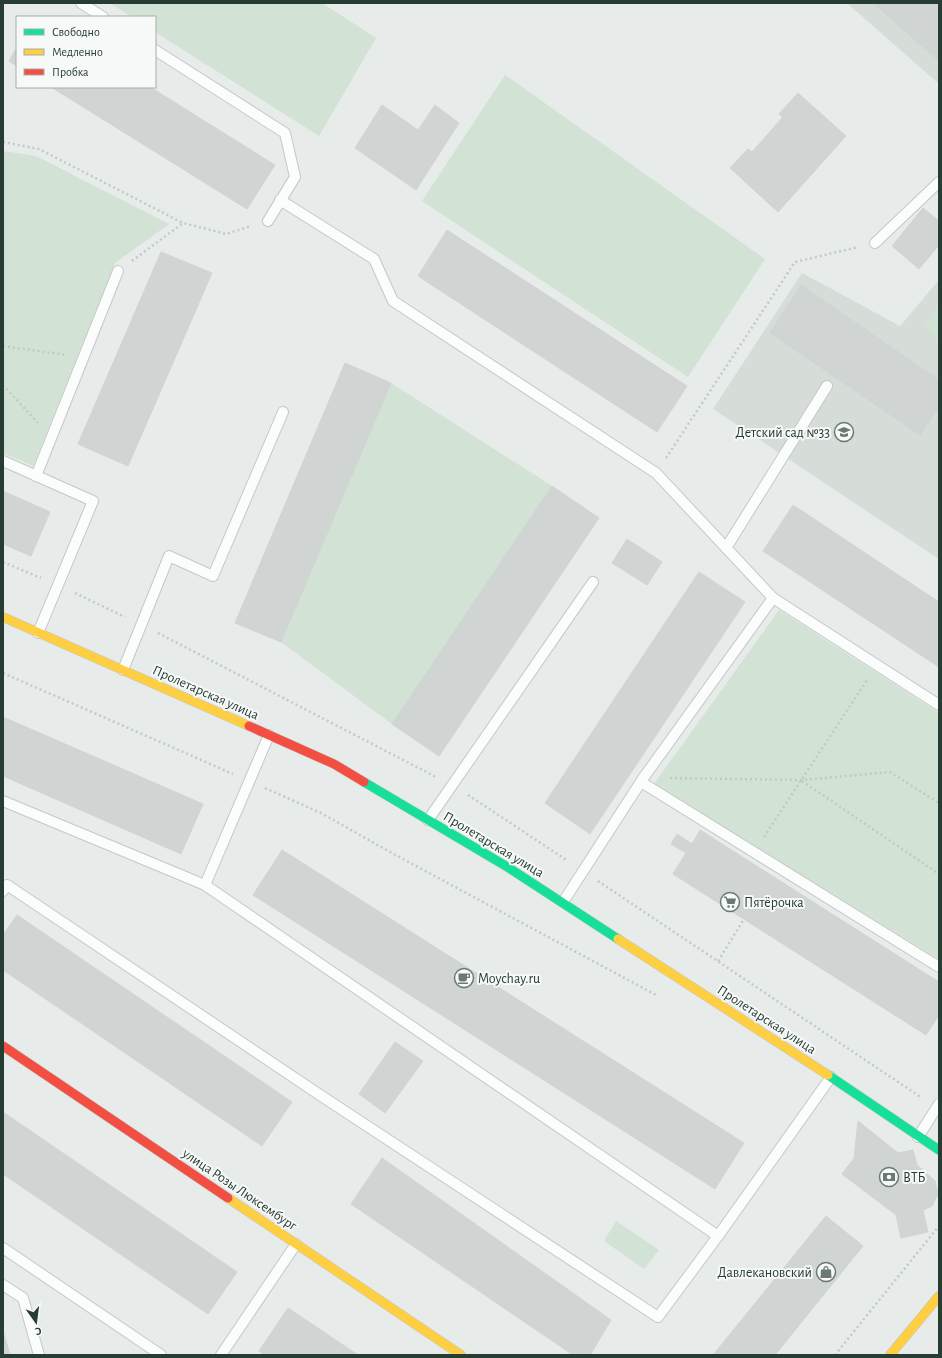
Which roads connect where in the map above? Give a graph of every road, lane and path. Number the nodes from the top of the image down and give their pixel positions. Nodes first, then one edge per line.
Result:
1 (81, 3) edge
2 (101, 16) edge
3 (156, 51) edge
4 (3, 142) edge
5 (939, 182) edge
6 (280, 200) junction
7 (268, 221) joint
8 (183, 223) junction
9 (875, 243) joint
10 (118, 271) joint
11 (3, 346) edge
12 (84, 357) junction
13 (3, 386) edge
14 (827, 386) dead end
15 (283, 412) dead end
16 (52, 438) junction
17 (3, 461) edge
18 (656, 473) junction
19 (36, 476) junction
20 (726, 548) junction
21 (3, 562) edge
22 (592, 582) dead end
23 (58, 585) junction
24 (773, 598) junction
25 (3, 617) edge
26 (141, 625) junction
27 (38, 633) junction
28 (877, 665) junction
29 (123, 670) junction
30 (3, 673) edge
31 (939, 705) edge
32 (269, 735) junction
33 (642, 779) junction
34 (802, 780) junction
35 (250, 781) junction
36 (452, 785) junction
37 (3, 801) edge
38 (939, 803) edge
39 (428, 820) junction
40 (754, 852) junction
41 (583, 871) junction
42 (939, 874) edge
43 (205, 886) junction
44 (3, 891) edge
45 (563, 902) junction
46 (744, 920) dead end
47 (718, 962) junction
48 (939, 967) edge
49 (663, 999) dead end
50 (3, 1046) edge
51 (830, 1077) junction
52 (938, 1106) edge
53 (918, 1136) junction
54 (939, 1150) edge
55 (939, 1226) edge
56 (718, 1236) junction
57 (296, 1244) junction
58 (3, 1248) edge
59 (3, 1285) edge
60 (939, 1296) edge
61 (39, 1355) edge
62 (161, 1355) edge
63 (220, 1355) edge
64 (461, 1355) edge
65 (834, 1355) edge
66 (890, 1355) edge

1 - 2 lane
3 - 6 lane
4 - 8 path
5 - 9 lane
6 - 7 lane
6 - 18 lane
7 - 8 path
8 - 10 path
9 - 18 path
10 - 12 lane
11 - 12 path
12 - 16 lane
13 - 16 path
14 - 20 lane
15 - 26 lane
16 - 19 lane
17 - 19 lane
18 - 20 lane
19 - 23 lane
20 - 24 lane
21 - 23 path
22 - 36 lane
23 - 26 path
23 - 27 lane
24 - 28 lane
24 - 33 lane
25 - 27 street, Пролетарская улица
26 - 29 lane
26 - 36 path
27 - 29 street, Пролетарская улица
28 - 31 lane
28 - 34 path
29 - 32 street, Пролетарская улица
30 - 35 path
32 - 35 lane
32 - 39 street, Пролетарская улица
33 - 34 path
33 - 40 lane
33 - 41 lane
34 - 38 path
34 - 40 path
34 - 42 path
35 - 43 lane
35 - 49 path
36 - 39 lane
36 - 41 path
37 - 43 lane
39 - 45 street, Пролетарская улица
40 - 48 lane
41 - 45 lane
41 - 47 path
43 - 56 lane
44 - 56 lane
45 - 51 street, Пролетарская улица
46 - 47 path
47 - 52 path
50 - 57 street, улица Розы Люксембург
51 - 53 street, Пролетарская улица
51 - 56 lane
52 - 53 lane
53 - 54 street, Пролетарская улица
55 - 65 path
57 - 63 lane
57 - 64 street, улица Розы Люксембург
58 - 62 lane
59 - 61 lane
60 - 66 street

